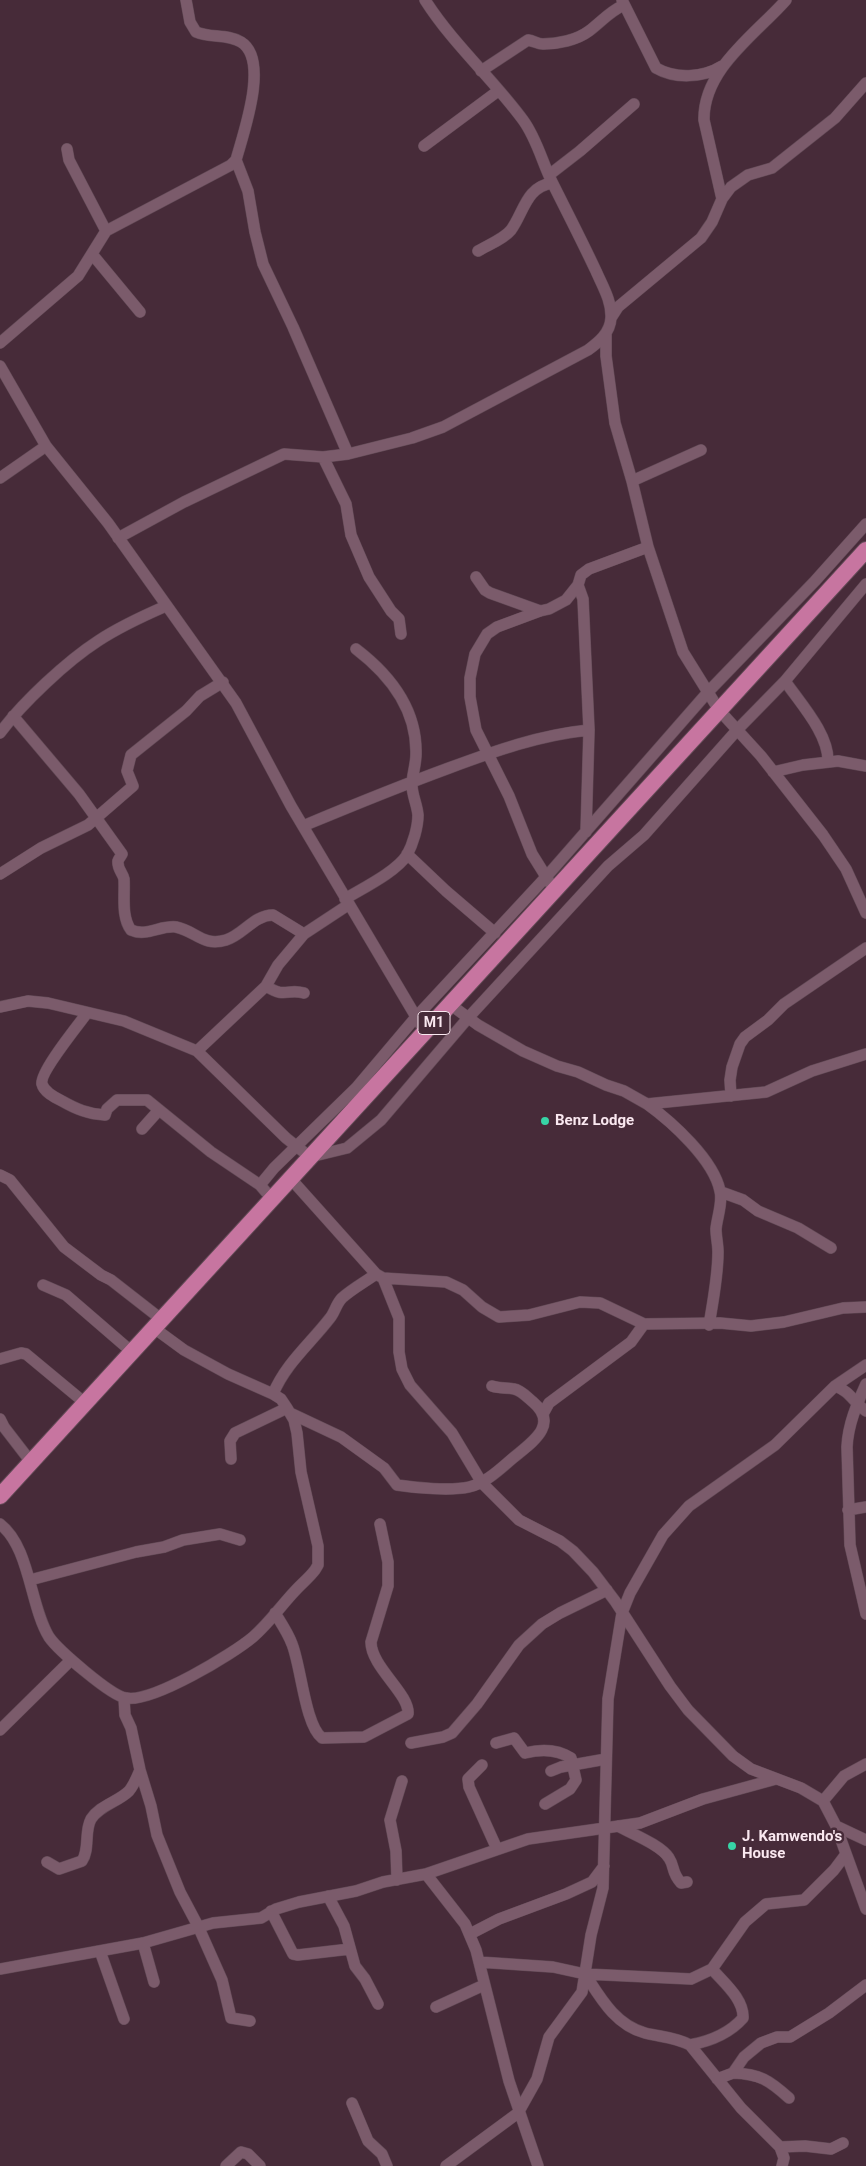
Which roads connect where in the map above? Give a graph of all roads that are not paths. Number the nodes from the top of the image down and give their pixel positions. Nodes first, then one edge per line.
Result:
1 (186, 0) edge
2 (418, 0) edge
3 (425, 0) edge
4 (784, 1) edge
5 (623, 3) edge
6 (434, 14) junction
7 (722, 66) junction
8 (481, 71) junction
9 (866, 83) edge
10 (498, 91) junction
11 (634, 104) dead end
12 (424, 146) dead end
13 (67, 149) dead end
14 (236, 160) junction
15 (551, 179) junction
16 (722, 198) junction
17 (106, 231) junction
18 (478, 251) dead end
19 (92, 254) junction
20 (140, 312) dead end
21 (611, 318) junction
22 (606, 333) junction
23 (0, 343) edge
24 (0, 366) edge
25 (46, 446) junction
26 (701, 450) dead end
27 (348, 454) junction
28 (323, 457) junction
29 (0, 478) edge
30 (632, 481) junction
31 (866, 524) edge
32 (118, 538) junction
33 (648, 547) junction
34 (866, 550) edge
35 (476, 577) dead end
36 (866, 584) edge
37 (578, 585) junction
38 (166, 606) junction
39 (540, 611) junction
40 (401, 634) dead end
41 (356, 649) dead end
42 (785, 681) junction
43 (223, 682) junction
44 (708, 692) junction
45 (719, 710) junction
46 (13, 716) junction
47 (738, 729) junction
48 (589, 730) junction
49 (0, 733) edge
50 (487, 754) junction
51 (828, 762) junction
52 (866, 766) edge
53 (773, 772) junction
54 (412, 782) junction
55 (97, 818) junction
56 (303, 826) junction
57 (586, 831) junction
58 (407, 854) junction
59 (588, 854) junction
60 (0, 874) edge
61 (551, 884) junction
62 (862, 895) edge
63 (347, 902) junction
64 (866, 913) edge
65 (495, 933) junction
66 (304, 934) junction
67 (866, 948) edge
68 (266, 986) junction
69 (304, 993) dead end
70 (450, 1005) junction
71 (0, 1007) edge
72 (87, 1013) junction
73 (416, 1017) junction
74 (468, 1018) junction
75 (425, 1032) junction
76 (197, 1051) junction
77 (866, 1054) edge
78 (731, 1096) junction
79 (647, 1104) junction
80 (159, 1110) junction
81 (142, 1129) dead end
82 (297, 1146) junction
83 (310, 1157) junction
84 (0, 1175) edge
85 (291, 1179) junction
86 (260, 1185) junction
87 (721, 1192) junction
88 (272, 1199) junction
89 (831, 1248) dead end
90 (380, 1276) junction
91 (43, 1284) dead end
92 (866, 1307) edge
93 (157, 1323) junction
94 (644, 1324) junction
95 (709, 1325) junction
96 (132, 1352) junction
97 (0, 1359) edge
98 (866, 1365) edge
99 (866, 1384) edge
100 (492, 1386) dead end
101 (835, 1386) junction
102 (274, 1394) junction
103 (85, 1403) junction
104 (861, 1407) edge
105 (289, 1410) junction
106 (543, 1414) junction
107 (0, 1418) edge
108 (231, 1459) dead end
109 (31, 1462) junction
110 (482, 1483) junction
111 (0, 1496) edge
112 (866, 1507) edge
113 (848, 1510) junction
114 (0, 1524) edge
115 (380, 1524) dead end
116 (240, 1540) dead end
117 (30, 1580) junction
118 (607, 1590) junction
119 (275, 1613) junction
120 (622, 1613) junction
121 (866, 1614) edge
122 (71, 1660) junction
123 (124, 1698) junction
124 (0, 1730) edge
125 (411, 1743) dead end
126 (496, 1743) dead end
127 (606, 1759) junction
128 (574, 1764) junction
129 (866, 1764) edge
130 (482, 1765) dead end
131 (140, 1770) junction
132 (551, 1770) dead end
133 (776, 1779) junction
134 (402, 1781) dead end
135 (823, 1801) junction
136 (545, 1804) dead end
137 (618, 1826) junction
138 (836, 1826) junction
139 (605, 1827) junction
140 (866, 1840) edge
141 (497, 1849) junction
142 (846, 1854) junction
143 (47, 1862) dead end
144 (604, 1866) junction
145 (426, 1874) junction
146 (397, 1880) junction
147 (687, 1882) dead end
148 (328, 1896) junction
149 (866, 1909) edge
150 (271, 1911) junction
151 (198, 1926) junction
152 (470, 1934) junction
153 (143, 1943) junction
154 (350, 1949) junction
155 (100, 1951) junction
156 (479, 1962) junction
157 (0, 1969) edge
158 (712, 1969) junction
159 (585, 1974) junction
160 (154, 1982) dead end
161 (484, 1985) junction
162 (866, 1985) edge
163 (378, 2004) dead end
164 (436, 2007) dead end
165 (124, 2018) dead end
166 (250, 2021) dead end
167 (690, 2044) junction
168 (733, 2073) junction
169 (717, 2079) junction
170 (789, 2098) dead end
171 (352, 2102) dead end
172 (518, 2113) junction
173 (843, 2143) dead end
174 (780, 2147) junction
175 (226, 2166) edge
176 (260, 2166) edge
177 (387, 2166) edge
178 (446, 2166) edge
179 (538, 2166) edge
180 (782, 2166) edge

1 - 14 street
2 - 6 street
3 - 6 street
4 - 7 street
5 - 7 street
5 - 8 street
6 - 8 street
7 - 16 street
8 - 10 street
9 - 16 street
10 - 12 street
10 - 15 street
11 - 15 street
13 - 17 street
14 - 17 street
14 - 27 street
15 - 18 street
15 - 21 street
16 - 21 street
17 - 19 street
19 - 20 street
19 - 23 street
21 - 22 street
22 - 27 street
22 - 30 street
24 - 25 street
25 - 29 street
25 - 32 street
26 - 30 street
27 - 28 street
28 - 32 street
28 - 40 street
30 - 33 street
31 - 44 street
32 - 38 street
33 - 37 street
33 - 44 street
34 - 45 highway, M1
35 - 39 street
36 - 42 street
37 - 39 street
37 - 48 street
38 - 43 street
38 - 46 street
39 - 50 street
41 - 54 street
42 - 47 street
42 - 51 street
43 - 55 street
43 - 56 street
44 - 45 street
44 - 57 street
45 - 47 street
45 - 59 highway, M1
46 - 49 street
46 - 55 street
47 - 53 street
47 - 74 street
48 - 50 street
48 - 57 street
50 - 54 street
50 - 61 street
51 - 52 street
51 - 53 street
53 - 62 street
54 - 56 street
54 - 58 street
55 - 60 street
55 - 66 street
56 - 63 street
57 - 59 street
57 - 61 street
58 - 63 street
58 - 65 street
59 - 61 highway, M1
61 - 65 street
61 - 70 highway, M1
62 - 64 street
63 - 66 street
63 - 73 street
65 - 73 street
66 - 68 street
67 - 78 street
68 - 69 street
68 - 76 street
70 - 74 street
70 - 75 highway, M1
71 - 72 street
72 - 76 street
72 - 80 street
73 - 75 street
73 - 82 street
74 - 79 street
74 - 83 street
75 - 83 highway, M1
76 - 82 street
77 - 78 street
78 - 79 street
79 - 87 street
80 - 81 street
80 - 86 street
82 - 83 street
82 - 86 street
83 - 85 highway, M1
84 - 93 street
85 - 88 highway, M1
85 - 90 street
86 - 88 street
87 - 89 street
87 - 95 street
88 - 93 highway, M1
90 - 94 street
90 - 102 street
90 - 110 street
91 - 96 street
92 - 95 street
93 - 96 highway, M1
93 - 102 street
94 - 95 street
94 - 106 street
96 - 103 highway, M1
97 - 103 street
98 - 101 street
99 - 104 street
100 - 106 street
101 - 104 street
101 - 120 street
102 - 105 street
103 - 109 highway, M1
104 - 113 street
105 - 108 street
105 - 110 street
105 - 119 street
106 - 110 street
107 - 109 street
109 - 111 highway, M1
110 - 118 street
112 - 113 street
113 - 121 street
114 - 117 street
115 - 119 street
116 - 117 street
117 - 122 street
118 - 120 street
118 - 125 street
119 - 123 street
120 - 127 street
120 - 133 street
122 - 123 street
122 - 124 street
123 - 131 street
126 - 128 street
127 - 128 street
127 - 139 street
128 - 132 street
128 - 136 street
129 - 135 street
130 - 141 street
131 - 143 street
131 - 151 street
133 - 135 street
133 - 137 street
134 - 146 street
135 - 138 street
137 - 139 street
137 - 147 street
138 - 140 street
138 - 142 street
139 - 141 street
139 - 144 street
141 - 145 street
142 - 149 street
142 - 158 street
144 - 152 street
144 - 159 street
145 - 146 street
145 - 152 street
146 - 148 street
148 - 150 street
148 - 154 street
150 - 151 street
150 - 154 street
151 - 153 street
151 - 166 street
152 - 156 street
153 - 155 street
153 - 160 street
154 - 163 street
155 - 157 street
155 - 165 street
156 - 159 street
156 - 161 street
158 - 159 street
158 - 167 street
159 - 167 street
159 - 172 street
161 - 164 street
161 - 172 street
162 - 168 street
167 - 169 street
168 - 169 street
168 - 170 street
169 - 174 street
171 - 177 street
172 - 178 street
172 - 179 street
173 - 174 street
174 - 180 street
175 - 176 street

